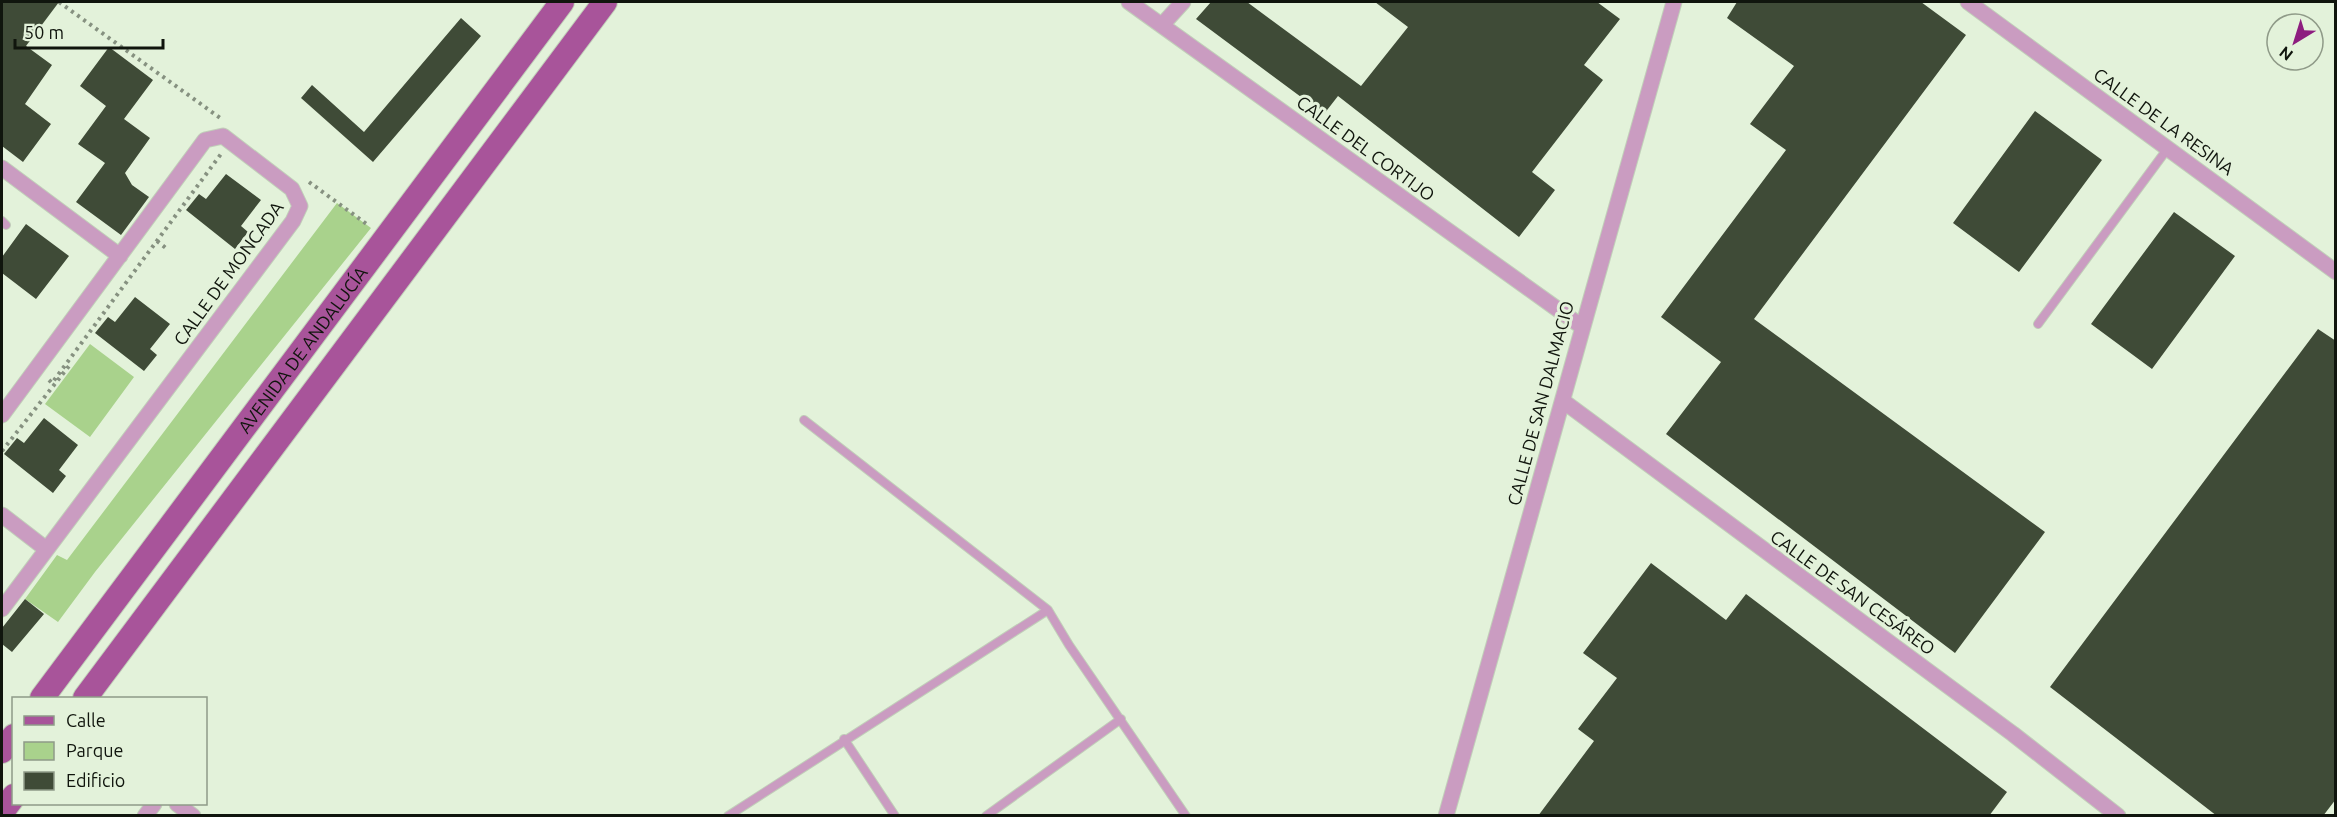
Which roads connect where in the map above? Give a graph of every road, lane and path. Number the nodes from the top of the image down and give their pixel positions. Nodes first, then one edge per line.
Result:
1 (59, 2) edge
2 (562, 2) edge
3 (605, 2) edge
4 (1129, 2) edge
5 (1183, 2) edge
6 (1674, 2) edge
7 (1968, 2) edge
8 (1162, 25) junction
9 (227, 123) dead end
10 (230, 142) junction
11 (2168, 148) junction
12 (4, 173) edge
13 (302, 178) dead end
14 (371, 228) dead end
15 (157, 242) junction
16 (166, 249) dead end
17 (120, 256) junction
18 (2336, 272) edge
19 (2038, 324) dead end
20 (1581, 326) junction
21 (66, 363) junction
22 (57, 369) dead end
23 (1563, 401) junction
24 (2, 415) edge
25 (804, 420) dead end
26 (2, 451) edge
27 (2, 515) edge
28 (46, 549) junction
29 (2, 609) edge
30 (1048, 610) junction
31 (43, 697) edge
32 (86, 697) edge
33 (1121, 719) junction
34 (12, 738) edge
35 (844, 739) junction
36 (2, 751) edge
37 (12, 799) edge
38 (178, 805) edge
39 (2, 812) edge
40 (194, 816) edge
41 (728, 816) edge
42 (895, 816) edge
43 (986, 816) edge
44 (1186, 816) edge
45 (1446, 816) edge
46 (2118, 816) edge

1 - 9 path
2 - 31 main road, AVENIDA DE ANDALUCÍA
3 - 32 main road, AVENIDA DE ANDALUCÍA
4 - 8 street, CALLE DEL CORTIJO
5 - 8 street
6 - 20 street, CALLE DE SAN DALMACIO
7 - 11 street, CALLE DE LA RESINA
8 - 20 street, CALLE DEL CORTIJO
10 - 15 path
10 - 17 street
10 - 28 street, CALLE DE MONCADA
11 - 18 street, CALLE DE LA RESINA
11 - 19 lane
12 - 17 street
13 - 14 path
15 - 16 path
15 - 21 path
17 - 24 street
20 - 23 street, CALLE DE SAN DALMACIO
21 - 22 path
21 - 26 path
23 - 45 street, CALLE DE SAN DALMACIO
23 - 46 street, CALLE DE SAN CESÁREO
25 - 30 lane
27 - 28 street
28 - 29 street, CALLE DE MONCADA
30 - 33 lane
30 - 35 lane
33 - 43 lane
33 - 44 lane
34 - 36 main road
35 - 41 lane
35 - 42 lane
37 - 39 main road
38 - 40 street

